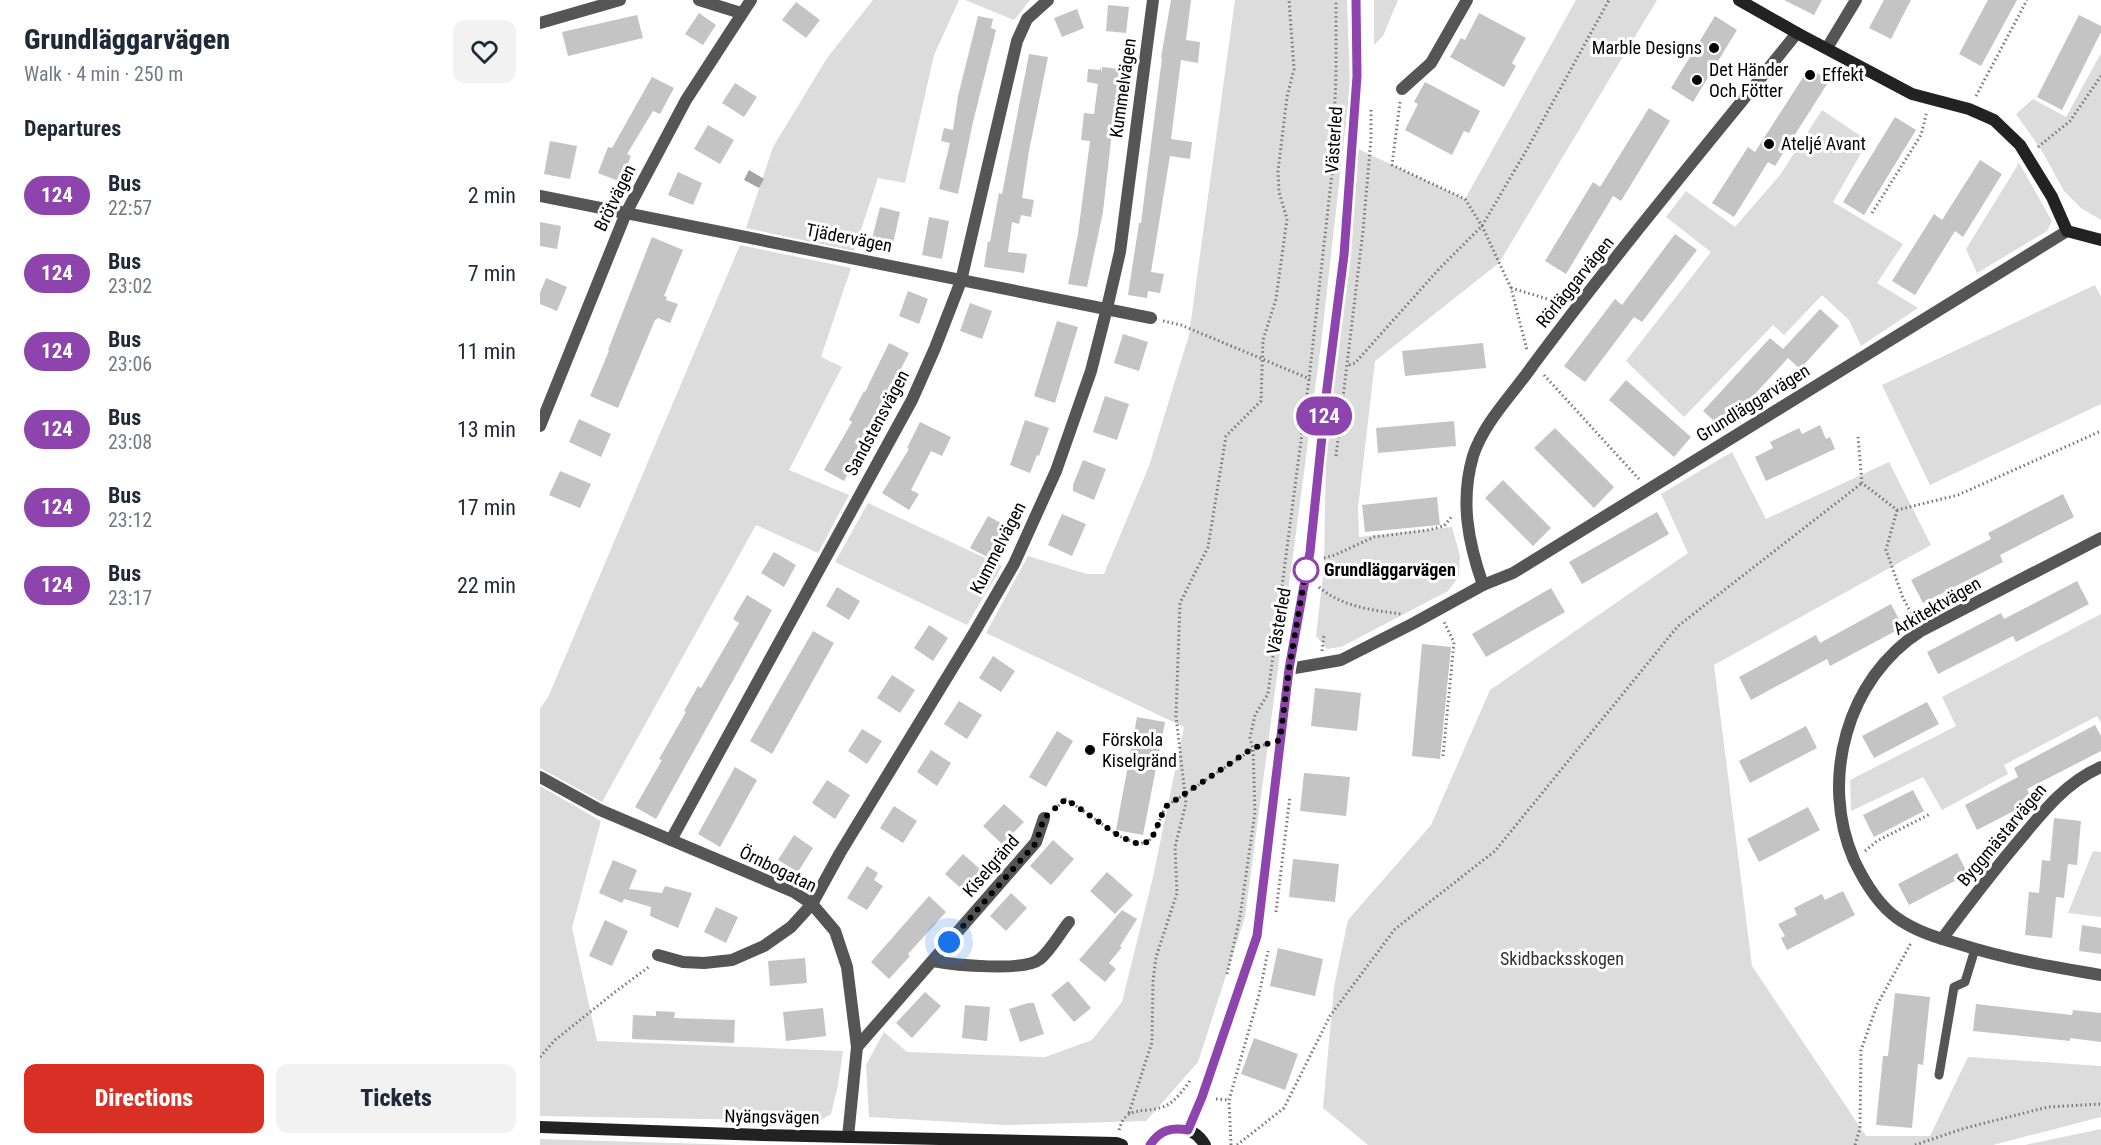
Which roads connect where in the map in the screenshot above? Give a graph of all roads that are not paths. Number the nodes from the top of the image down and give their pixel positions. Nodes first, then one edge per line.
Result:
1 (621, 0) edge
2 (699, 0) edge
3 (750, 0) edge
4 (1048, 0) edge
5 (1153, 0) edge
6 (1356, 0) edge
7 (1467, 0) edge
8 (1739, 0) edge
9 (1856, 0) edge
10 (741, 13) junction
11 (540, 23) edge
12 (1797, 33) junction
13 (1827, 48) junction
14 (1402, 89) road end
15 (540, 195) edge
16 (626, 213) junction
17 (2067, 231) junction
18 (2101, 240) edge
19 (961, 281) junction
20 (1107, 308) junction
21 (1151, 318) road end
22 (540, 426) edge
23 (2101, 538) edge
24 (1483, 585) junction
25 (1289, 669) junction
26 (2101, 767) edge
27 (540, 777) edge
28 (1044, 818) road end
29 (671, 840) junction
30 (813, 904) junction
31 (1069, 922) dead end
32 (1942, 939) junction
33 (1975, 949) junction
34 (657, 955) road end
35 (933, 961) junction
36 (2101, 975) edge
37 (857, 1047) junction
38 (1939, 1075) dead end
39 (540, 1127) edge
40 (1188, 1130) junction
41 (848, 1137) junction
42 (762, 1140) edge
43 (1002, 1143) edge
44 (1119, 1144) edge
45 (1150, 1145) edge
46 (1205, 1145) edge

1 - 11 street
2 - 10 street
3 - 10 street, Brötvägen
4 - 19 street, Sandstensvägen
5 - 20 street, Kummelvägen
6 - 25 street, Västerled
7 - 14 street
8 - 12 street
9 - 13 street
10 - 16 street, Brötvägen
12 - 13 street
12 - 24 street, Rörläggarvägen
13 - 17 street
15 - 16 street, Tjädervägen
16 - 19 street, Tjädervägen
16 - 22 street, Brötvägen
17 - 18 street
17 - 24 street, Grundläggarvägen
19 - 20 street, Tjädervägen
19 - 29 street, Sandstensvägen
20 - 21 street, Tjädervägen
20 - 30 street, Kummelvägen
23 - 32 street, Arkitektvägen
24 - 25 street, Grundläggarvägen
25 - 40 street, Västerled
26 - 32 street, Byggmästarvägen
27 - 29 street, Örnbogatan
28 - 35 street, Kiselgränd
29 - 30 street, Örnbogatan
30 - 34 street, Kummelvägen
30 - 37 street, Örnbogatan
31 - 35 street
32 - 33 street, Arkitektvägen
33 - 36 street, Arkitektvägen
33 - 38 lane
35 - 37 street, Kiselgränd
37 - 41 street, Örnbogatan
39 - 42 street, Nyängsvägen
40 - 45 street
40 - 46 street
41 - 42 street, Nyängsvägen
41 - 43 street, Nyängsvägen
43 - 44 street, Nyängsvägen

